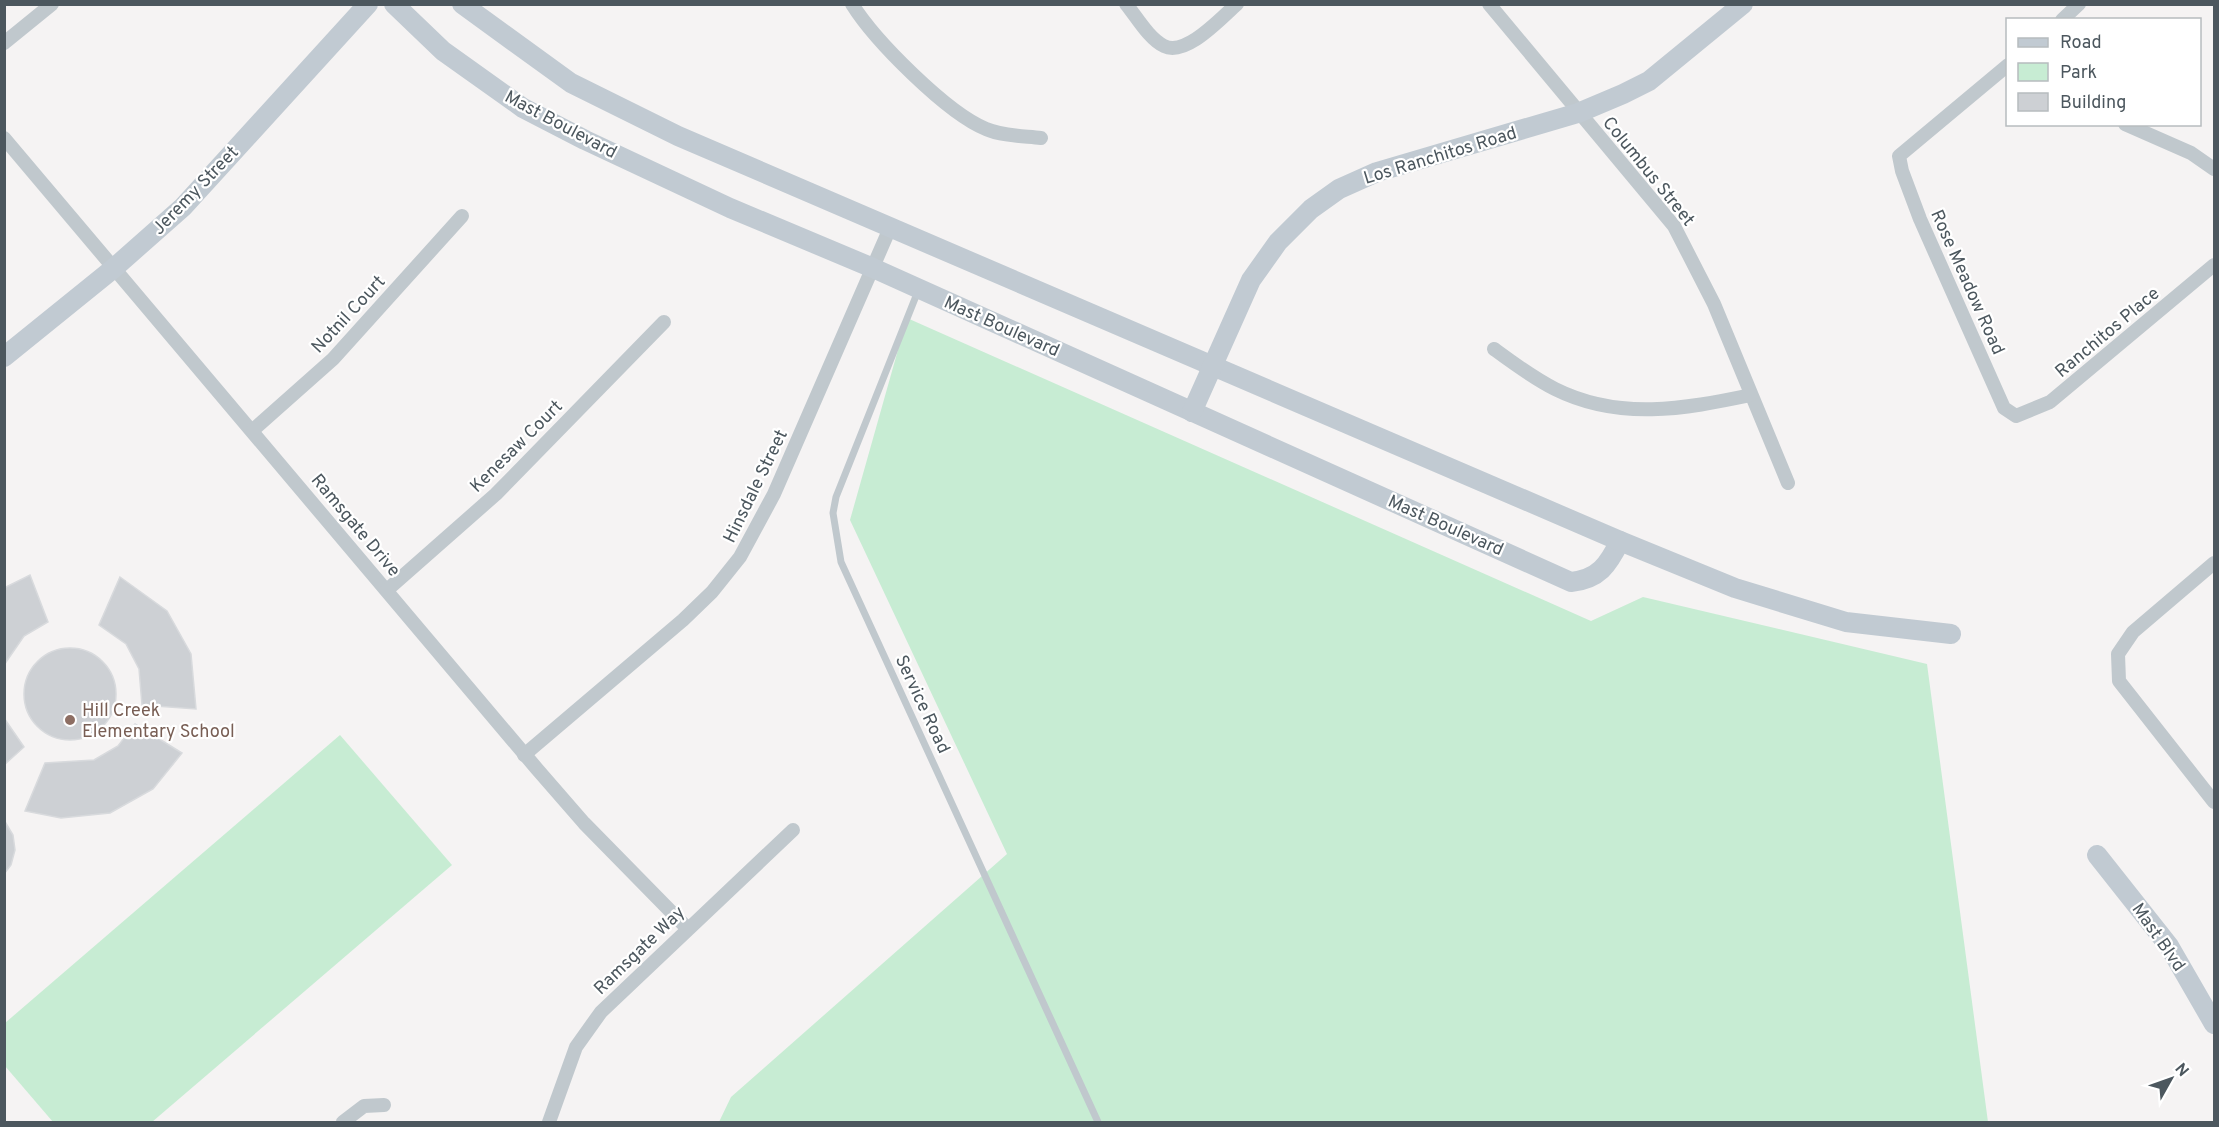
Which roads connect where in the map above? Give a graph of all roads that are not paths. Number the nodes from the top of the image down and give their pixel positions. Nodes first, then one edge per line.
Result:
1 (52, 4) edge
2 (368, 4) edge
3 (394, 4) edge
4 (462, 4) edge
5 (852, 4) edge
6 (1125, 4) edge
7 (1237, 4) edge
8 (1489, 4) edge
9 (1743, 4) edge
10 (2079, 4) edge
11 (2064, 18) edge
12 (4, 43) edge
13 (2006, 66) edge
14 (1578, 113) junction
15 (2130, 126) edge
16 (4, 138) edge
17 (1041, 138) dead end
18 (2214, 169) edge
19 (462, 216) dead end
20 (890, 228) junction
21 (2214, 265) edge
22 (114, 268) junction
23 (873, 268) junction
24 (919, 289) junction
25 (664, 322) dead end
26 (1494, 349) dead end
27 (4, 357) edge
28 (1212, 366) junction
29 (1751, 395) junction
30 (1192, 412) junction
31 (2016, 416) joint
32 (253, 430) junction
33 (1788, 483) dead end
34 (1620, 541) junction
35 (2214, 563) edge
36 (387, 590) junction
37 (1951, 634) dead end
38 (524, 755) junction
39 (2214, 802) edge
40 (793, 830) dead end
41 (2097, 855) dead end
42 (687, 928) junction
43 (2214, 1024) edge
44 (384, 1105) dead end
45 (343, 1122) edge
46 (549, 1122) edge
47 (1098, 1122) edge

1 - 12 street
2 - 22 street, Jeremy Street
3 - 23 street, Mast Boulevard
4 - 20 street
5 - 17 street
6 - 7 street
8 - 14 street, Columbus Street
9 - 14 street, Los Ranchitos Road
10 - 11 street
13 - 31 street, Rose Meadow Road
14 - 28 street, Los Ranchitos Road
14 - 29 street, Columbus Street
15 - 18 street
16 - 22 street, Ramsgate Drive
19 - 32 street, Notnil Court
20 - 23 street, Hinsdale Street
20 - 28 street
21 - 31 street, Ranchitos Place
22 - 27 street, Jeremy Street
22 - 32 street, Ramsgate Drive
23 - 24 street, Mast Boulevard
23 - 38 street, Hinsdale Street
24 - 30 street, Mast Boulevard
24 - 47 lane, Service Road
25 - 36 street, Kenesaw Court
26 - 29 street
28 - 30 street, Los Ranchitos Road
28 - 34 street
29 - 33 street, Columbus Street
30 - 34 street, Mast Boulevard
32 - 36 street, Ramsgate Drive
34 - 37 street
35 - 39 street
36 - 38 street, Ramsgate Drive
38 - 42 street, Ramsgate Drive
40 - 42 street, Ramsgate Way
41 - 43 street, Mast Blvd
42 - 46 street, Ramsgate Way
44 - 45 street

